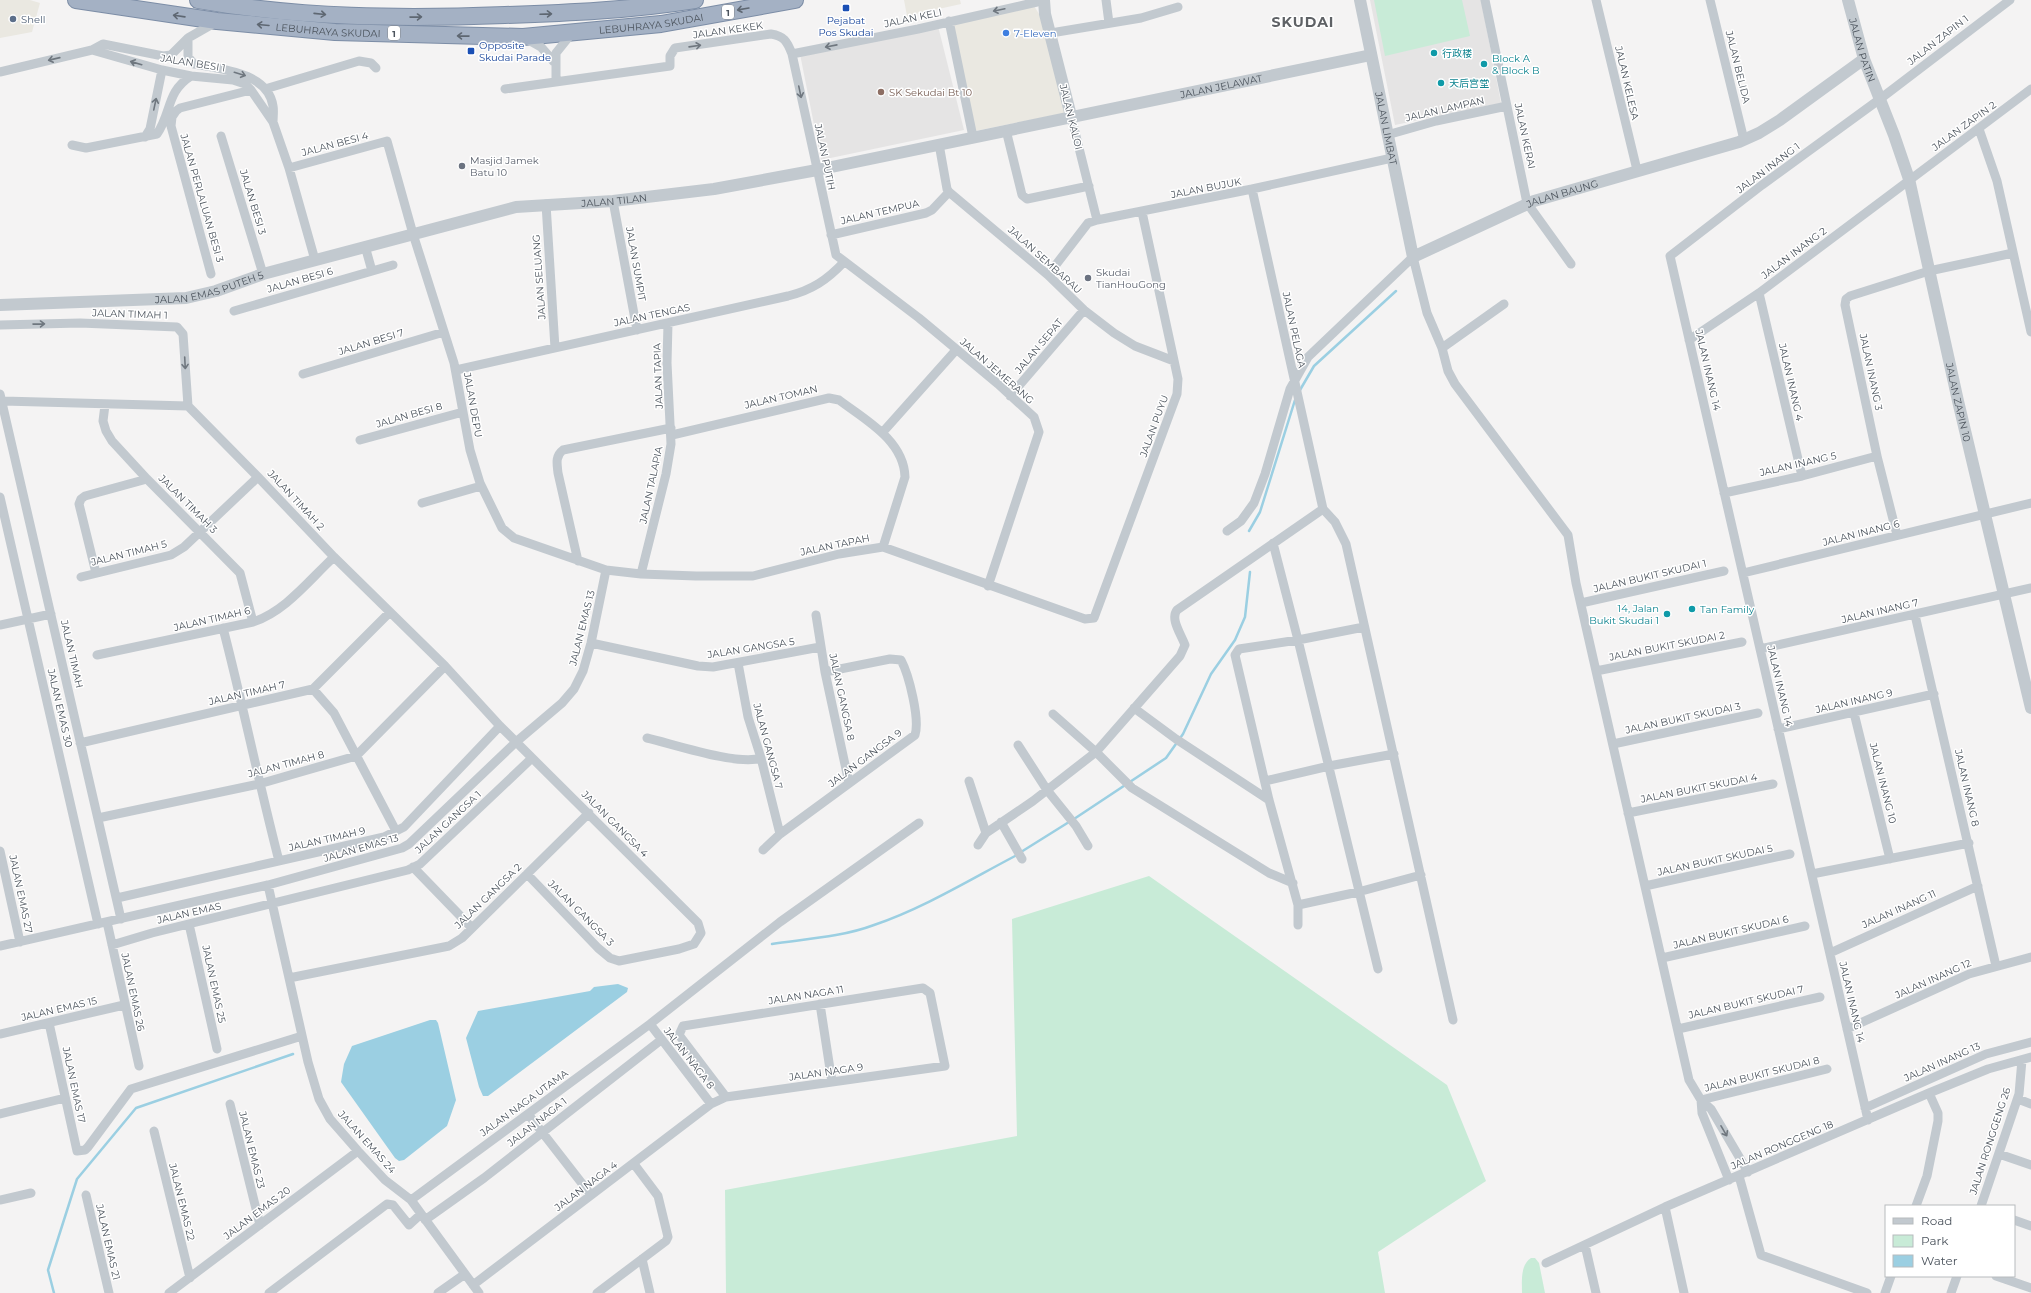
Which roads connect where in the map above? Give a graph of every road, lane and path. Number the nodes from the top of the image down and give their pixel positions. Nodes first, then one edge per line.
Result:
1 (76, 0) edge
2 (198, 0) edge
3 (695, 0) edge
4 (795, 0) edge
5 (1106, 0) edge
6 (1360, 0) edge
7 (1486, 0) edge
8 (1596, 0) edge
9 (1710, 0) edge
10 (1848, 0) edge
11 (2010, 0) edge
12 (1039, 1) edge
13 (1178, 7) dead end
14 (217, 21) junction
15 (949, 21) junction
16 (1109, 23) junction
17 (572, 33) junction
18 (1051, 33) junction
19 (523, 37) junction
20 (188, 38) junction
21 (92, 50) junction
22 (792, 54) junction
23 (1371, 55) junction
24 (1864, 59) junction
25 (554, 62) junction
26 (376, 68) dead end
27 (162, 70) junction
28 (0, 72) edge
29 (190, 76) junction
30 (556, 82) junction
31 (265, 89) junction
32 (505, 89) dead end
33 (251, 90) junction
34 (2030, 93) edge
35 (1880, 99) junction
36 (1507, 106) junction
37 (1071, 116) junction
38 (273, 122) junction
39 (1979, 128) junction
40 (1006, 130) junction
41 (1387, 134) junction
42 (221, 136) dead end
43 (145, 137) junction
44 (972, 137) junction
45 (1744, 140) junction
46 (387, 141) joint
47 (939, 144) junction
48 (72, 145) dead end
49 (1392, 158) junction
50 (289, 168) junction
51 (817, 170) junction
52 (1637, 170) junction
53 (1908, 179) junction
54 (1089, 186) junction
55 (1252, 189) junction
56 (950, 192) junction
57 (613, 201) junction
58 (1528, 203) junction
59 (546, 204) junction
60 (1142, 212) junction
61 (1097, 220) junction
62 (414, 234) junction
63 (831, 235) junction
64 (364, 246) junction
65 (2013, 253) junction
66 (1670, 256) joint
67 (1413, 257) junction
68 (315, 260) junction
69 (844, 262) junction
70 (1571, 264) dead end
71 (393, 265) dead end
72 (372, 271) junction
73 (1929, 271) junction
74 (211, 274) dead end
75 (263, 274) junction
76 (1048, 275) junction
77 (1758, 293) junction
78 (1504, 304) dead end
79 (0, 305) edge
80 (1084, 310) junction
81 (234, 311) dead end
82 (668, 323) junction
83 (0, 325) edge
84 (637, 330) junction
85 (444, 332) junction
86 (2031, 332) edge
87 (1690, 340) junction
88 (555, 348) junction
89 (1442, 348) junction
90 (956, 350) junction
91 (1174, 361) junction
92 (456, 370) junction
93 (303, 374) dead end
94 (1294, 379) junction
95 (1010, 396) junction
96 (1, 398) edge
97 (105, 405) junction
98 (188, 406) junction
99 (463, 412) junction
100 (672, 431) junction
101 (882, 433) junction
102 (360, 440) dead end
103 (1877, 456) junction
104 (1802, 476) junction
105 (258, 477) junction
106 (147, 479) junction
107 (481, 486) junction
108 (1724, 492) junction
109 (0, 497) edge
110 (422, 502) dead end
111 (2031, 503) edge
112 (1322, 509) junction
113 (1986, 515) junction
114 (1227, 531) dead end
115 (200, 532) junction
116 (1897, 535) junction
117 (1273, 544) junction
118 (883, 547) junction
119 (334, 557) junction
120 (578, 561) junction
121 (606, 570) junction
122 (1724, 571) dead end
123 (96, 573) junction
124 (1743, 573) junction
125 (641, 574) junction
126 (81, 577) dead end
127 (988, 586) junction
128 (2031, 588) edge
129 (2004, 595) junction
130 (1581, 603) junction
131 (390, 612) junction
132 (51, 614) junction
133 (816, 615) dead end
134 (1915, 615) junction
135 (1094, 618) joint
136 (28, 620) junction
137 (253, 622) junction
138 (0, 625) edge
139 (1364, 626) junction
140 (223, 628) junction
141 (1298, 640) junction
142 (1742, 642) dead end
143 (591, 643) junction
144 (820, 647) junction
145 (1760, 650) junction
146 (97, 655) dead end
147 (738, 663) junction
148 (445, 666) junction
149 (1596, 671) junction
150 (825, 672) junction
151 (2028, 683) edge
152 (313, 689) junction
153 (1934, 694) junction
154 (243, 705) junction
155 (1134, 708) junction
156 (2031, 708) edge
157 (1758, 713) dead end
158 (1854, 713) junction
159 (1053, 714) dead end
160 (500, 726) junction
161 (1778, 729) junction
162 (647, 738) dead end
163 (516, 742) junction
164 (80, 743) junction
165 (1613, 744) junction
166 (1018, 745) dead end
167 (1096, 752) junction
168 (1394, 754) junction
169 (356, 756) junction
170 (532, 758) junction
171 (761, 758) junction
172 (1329, 766) junction
173 (1265, 781) junction
174 (969, 782) dead end
175 (849, 783) junction
176 (259, 784) junction
177 (1773, 784) dead end
178 (1047, 790) junction
179 (1269, 800) junction
180 (589, 813) junction
181 (1628, 813) junction
182 (98, 818) junction
183 (1001, 822) junction
184 (919, 823) dead end
185 (396, 831) junction
186 (986, 833) junction
187 (780, 834) junction
188 (1968, 843) junction
189 (978, 845) dead end
190 (1088, 846) dead end
191 (763, 850) dead end
192 (0, 851) edge
193 (1790, 854) dead end
194 (1020, 855) dead end
195 (1890, 859) junction
196 (279, 861) junction
197 (413, 867) junction
198 (527, 874) junction
199 (1812, 874) junction
200 (1421, 875) junction
201 (1293, 883) junction
202 (268, 885) junction
203 (1645, 886) junction
204 (1978, 886) junction
205 (1358, 892) junction
206 (117, 898) junction
207 (272, 903) junction
208 (1298, 905) junction
209 (121, 919) junction
210 (102, 923) junction
211 (698, 923) joint
212 (189, 924) junction
213 (1298, 925) dead end
214 (1806, 926) dead end
215 (472, 928) junction
216 (20, 942) junction
217 (112, 944) junction
218 (0, 946) edge
219 (1830, 953) junction
220 (2031, 957) edge
221 (1662, 958) junction
222 (1996, 966) junction
223 (1378, 969) dead end
224 (289, 978) junction
225 (1820, 997) dead end
226 (820, 1004) junction
227 (124, 1005) junction
228 (1453, 1020) dead end
229 (49, 1023) junction
230 (650, 1024) junction
231 (1678, 1030) junction
232 (1847, 1030) junction
233 (0, 1034) edge
234 (302, 1036) junction
235 (661, 1040) junction
236 (2031, 1042) edge
237 (217, 1049) dead end
238 (2026, 1058) edge
239 (139, 1066) dead end
240 (945, 1066) joint
241 (1827, 1069) dead end
242 (832, 1082) junction
243 (1929, 1093) junction
244 (726, 1097) junction
245 (65, 1098) junction
246 (2018, 1099) junction
247 (1701, 1100) junction
248 (230, 1104) dead end
249 (711, 1104) junction
250 (2031, 1104) edge
251 (1865, 1108) junction
252 (0, 1114) edge
253 (528, 1114) junction
254 (1868, 1120) junction
255 (154, 1131) dead end
256 (543, 1132) junction
257 (358, 1151) junction
258 (1999, 1154) junction
259 (634, 1164) junction
260 (2031, 1165) edge
261 (1748, 1172) junction
262 (1739, 1176) junction
263 (1729, 1180) junction
264 (31, 1193) dead end
265 (86, 1195) dead end
266 (591, 1195) junction
267 (0, 1200) edge
268 (411, 1200) junction
269 (1916, 1205) edge
270 (1981, 1205) edge
271 (1665, 1207) junction
272 (423, 1217) junction
273 (2015, 1220) edge
274 (260, 1225) junction
275 (2031, 1226) edge
276 (1585, 1245) junction
277 (642, 1259) junction
278 (1546, 1263) dead end
279 (465, 1274) junction
280 (1891, 1277) edge
281 (1957, 1277) edge
282 (1999, 1277) edge
283 (190, 1278) junction
284 (473, 1285) junction
285 (2031, 1288) edge
286 (109, 1293) edge
287 (169, 1293) edge
288 (269, 1293) edge
289 (438, 1293) edge
290 (479, 1293) edge
291 (597, 1293) edge
292 (650, 1293) edge
293 (1596, 1293) edge
294 (1684, 1293) edge
295 (1867, 1293) edge
296 (1885, 1293) edge
297 (1951, 1293) edge

14 -> 1 highway, LEBUHRAYA SKUDAI / 1
2 -> 3 highway, LEBUHRAYA SKUDAI / 1
4 -> 17 highway, LEBUHRAYA SKUDAI / 1
5 - 16 street
6 - 23 street, JALAN LIMBAT
7 - 36 street, JALAN KERAI
8 - 52 street, JALAN KELESA
9 - 45 street, JALAN BELIDA
10 - 24 street, JALAN PATIN
11 - 35 street, JALAN ZAPIN 1
12 -> 15 street, JALAN KELI
12 - 18 street, JALAN KALOI
13 - 16 street
19 -> 14 highway, LEBUHRAYA SKUDAI / 1
14 - 20 street, JALAN BESI 1
15 -> 22 street, JALAN KELI
15 - 44 street
16 - 18 street
17 - 19 highway, LEBUHRAYA SKUDAI / 1
17 - 25 street
18 - 37 street, JALAN KALOI
19 - 25 street
20 - 21 street, JALAN BESI 1
20 -> 31 street, JALAN BESI 1
27 -> 21 street, JALAN BESI 1
21 -> 28 street, JALAN BESI 1
30 -> 22 street, JALAN KEKEK
22 -> 51 street, JALAN PUTIH
23 - 37 street, JALAN JELAWAT
23 - 41 street, JALAN LIMBAT
24 - 35 street, JALAN PATIN
24 - 45 street, JALAN BAUNG
25 - 30 street
26 - 31 street
27 - 29 street, JALAN BESI 1
43 -> 27 street
29 - 33 street, JALAN BESI 1
29 - 43 street
30 - 32 street
31 - 38 street, JALAN BESI 1
33 - 38 street, JALAN BESI 1
33 - 74 street, JALAN PERLALUAN BESI 3
34 - 39 street, JALAN ZAPIN 2
35 - 53 street, JALAN ZAPIN 10
35 - 66 street, JALAN INANG 1
36 - 41 street, JALAN LAMPAN
36 - 58 street, JALAN KERAI
37 - 40 street, JALAN JELAWAT
37 - 54 street, JALAN KALOI
38 - 50 street, JALAN BESI 1
39 - 53 street, JALAN ZAPIN 2
39 - 65 street
40 - 44 street, JALAN JELAWAT
40 - 54 street
41 - 49 street, JALAN LIMBAT
42 - 75 street, JALAN BESI 3
43 - 48 street
44 - 47 street, JALAN JELAWAT
45 - 52 street, JALAN BAUNG
46 - 50 street, JALAN BESI 4
46 - 62 street, JALAN DEPU
47 - 51 street, JALAN TILAN
47 - 56 street
49 - 55 street, JALAN BUJUK
49 - 67 street, JALAN LIMBAT
50 - 68 street, JALAN BESI 1
51 - 57 street, JALAN TILAN
51 - 63 street, JALAN PUTIH
52 - 58 street, JALAN BAUNG
53 - 73 street, JALAN ZAPIN 10
53 - 77 street, JALAN INANG 2
54 - 61 street, JALAN KALOI
55 - 60 street, JALAN BUJUK
55 - 94 street, JALAN PELAGA
56 - 63 street, JALAN TEMPUA
56 - 76 street, JALAN SEMBARAU
57 - 59 street, JALAN TILAN
57 - 84 street, JALAN SUMPIT
58 - 67 street, JALAN BAUNG
58 - 70 street, JALAN KERAI
59 - 62 street, JALAN TILAN
59 - 88 street, JALAN SELUANG
60 - 61 street, JALAN BUJUK
60 - 91 street, JALAN PUYU
61 - 76 street, JALAN BUJUK
62 - 64 street, JALAN EMAS PUTEH 5
62 - 85 street, JALAN DEPU
63 - 69 street, JALAN PUTIH
64 - 68 street, JALAN EMAS PUTEH 5
64 - 72 street
65 - 73 street
65 - 86 street
66 - 87 street, JALAN INANG 14
67 - 89 street
67 - 94 street, JALAN BAUNG
68 - 75 street, JALAN EMAS PUTEH 5
69 - 82 street, JALAN TENGAS
69 - 90 street, JALAN JEMERANG
71 - 72 street, JALAN BESI 6
72 - 81 street, JALAN BESI 6
73 - 103 street, JALAN INANG 3
73 - 113 street, JALAN ZAPIN 10
75 - 79 street, JALAN EMAS PUTEH 5
76 - 80 street, JALAN SEMBARAU
77 - 87 street, JALAN INANG 2
77 - 104 street, JALAN INANG 4
78 - 89 street
80 - 91 street, JALAN SEMBARAU
80 - 95 street, JALAN SEPAT
82 - 84 street, JALAN TENGAS
82 - 100 street, JALAN TAPIA
83 -> 98 street, JALAN TIMAH 1
84 - 88 street, JALAN TENGAS
85 - 92 street, JALAN DEPU
85 - 93 street, JALAN BESI 7
87 - 108 street, JALAN INANG 14
88 - 92 street, JALAN TENGAS
89 - 130 street
90 - 95 street, JALAN JEMERANG
90 - 101 street
91 - 135 street, JALAN PUYU
92 - 99 street, JALAN DEPU
94 - 112 street
94 - 114 street, JALAN PELAGA
95 - 127 street, JALAN JEMERANG
96 - 97 street
96 - 132 street, JALAN TIMAH
97 - 98 street
97 - 106 street, JALAN TIMAH 3
98 - 105 street, JALAN TIMAH 2
99 - 102 street, JALAN BESI 8
99 - 107 street, JALAN DEPU
100 - 101 street, JALAN TOMAN
100 - 120 street, JALAN TALAPIA
100 - 125 street, JALAN TALAPIA
101 - 118 street, JALAN TOMAN
103 - 104 street, JALAN INANG 5
103 - 116 street, JALAN INANG 3
104 - 108 street, JALAN INANG 5
105 - 115 street, JALAN TIMAH 5
105 - 119 street, JALAN TIMAH 2
106 - 115 street, JALAN TIMAH 3
106 - 123 street
107 - 110 street
107 - 120 street, JALAN DEPU
108 - 124 street, JALAN INANG 14
109 - 136 street, JALAN EMAS 30
111 - 113 street, JALAN INANG 6
112 - 117 street
112 - 139 street
113 - 116 street, JALAN INANG 6
113 - 129 street, JALAN ZAPIN 10
115 - 123 street, JALAN TIMAH 5
115 - 137 street, JALAN TIMAH 3
116 - 124 street, JALAN INANG 6
117 - 141 street
117 - 155 street
118 - 125 street, JALAN TAPAH
118 - 127 street, JALAN TAPAH
119 - 131 street, JALAN TIMAH 2
119 - 137 street, JALAN TIMAH 6
120 - 121 street, JALAN DEPU
121 - 125 street, JALAN DEPU
121 - 143 street, JALAN EMAS 13
122 - 130 street, JALAN BUKIT SKUDAI 1
123 - 126 street, JALAN TIMAH 5
124 - 145 street, JALAN INANG 14
127 - 135 street, JALAN TAPAH
128 - 129 street, JALAN INANG 7
129 - 134 street, JALAN INANG 7
129 - 151 street, JALAN ZAPIN 10
130 - 149 street
131 - 148 street, JALAN TIMAH 2
131 - 152 street
132 - 136 street
132 - 164 street, JALAN TIMAH
133 - 144 street, JALAN GANGSA 8
134 - 145 street, JALAN INANG 7
134 - 153 street, JALAN INANG 8
136 - 138 street
136 - 210 street, JALAN EMAS 30
137 - 140 street, JALAN TIMAH 6
139 - 141 street
139 - 168 street
140 - 146 street, JALAN TIMAH 6
140 - 154 street
141 - 172 street
141 - 173 street
142 - 149 street, JALAN BUKIT SKUDAI 2
143 - 147 street, JALAN GANGSA 5
143 - 163 street, JALAN EMAS 13
144 - 147 street, JALAN GANGSA 5
144 - 150 street, JALAN GANGSA 8
145 - 161 street, JALAN INANG 14
147 - 171 street, JALAN GANGSA 7
148 - 160 street, JALAN TIMAH 2
148 - 169 street, JALAN TIMAH 8
149 - 165 street
150 - 175 street, JALAN GANGSA 8
150 - 175 street, JALAN GANGSA 9
151 - 156 street, JALAN ZAPIN 10
152 - 154 street, JALAN TIMAH 7
152 - 169 street
153 - 158 street, JALAN INANG 9
153 - 188 street, JALAN INANG 8
154 - 164 street, JALAN TIMAH 7
154 - 176 street
155 - 167 street
155 - 179 street
157 - 165 street, JALAN BUKIT SKUDAI 3
158 - 161 street, JALAN INANG 9
158 - 195 street, JALAN INANG 10
159 - 167 street
160 - 163 street, JALAN TIMAH 2
160 - 185 street, JALAN TIMAH 9
161 - 199 street, JALAN INANG 14
162 - 171 street
163 - 170 street, JALAN GANGSA 4
163 - 202 street, JALAN EMAS 13
164 - 182 street, JALAN TIMAH
165 - 181 street
166 - 178 street
167 - 178 street
167 - 201 street
168 - 172 street
168 - 200 street
169 - 176 street, JALAN TIMAH 8
169 - 185 street
170 - 180 street, JALAN GANGSA 4
170 - 197 street, JALAN GANGSA 1
171 - 187 street, JALAN GANGSA 7
172 - 173 street
172 - 205 street
173 - 179 street
174 - 186 street
175 - 187 street, JALAN GANGSA 9
176 - 182 street, JALAN TIMAH 8
176 - 196 street
177 - 181 street, JALAN BUKIT SKUDAI 4
178 - 183 street
178 - 190 street
179 - 201 street
180 - 198 street, JALAN GANGSA 2
180 - 211 street, JALAN GANGSA 4
181 - 203 street
182 - 206 street, JALAN TIMAH
183 - 186 street
183 - 194 street
184 - 230 street, JALAN NAGA UTAMA
185 - 196 street, JALAN TIMAH 9
186 - 189 street
187 - 191 street, JALAN GANGSA 9
188 - 195 street
188 - 204 street, JALAN INANG 8
192 - 216 street, JALAN EMAS 27
193 - 203 street, JALAN BUKIT SKUDAI 5
195 - 199 street
196 - 206 street, JALAN TIMAH 9
197 - 207 street, JALAN GANGSA 1
197 - 215 street
198 - 211 street, JALAN GANGSA 3
198 - 215 street, JALAN GANGSA 2
199 - 219 street, JALAN INANG 14
200 - 205 street
200 - 228 street
201 - 208 street
202 - 207 street, JALAN EMAS 24
202 - 209 street, JALAN EMAS 13
203 - 221 street
204 - 219 street, JALAN INANG 11
204 - 222 street, JALAN INANG 8
205 - 208 street
205 - 223 street
206 - 209 street, JALAN TIMAH
207 - 212 street, JALAN EMAS
207 - 224 street, JALAN EMAS 24
208 - 213 street
209 - 210 street, JALAN EMAS 13
210 - 216 street, JALAN EMAS 13
210 - 217 street, JALAN EMAS 26
212 - 217 street, JALAN EMAS
212 - 237 street, JALAN EMAS 25
214 - 221 street, JALAN BUKIT SKUDAI 6
215 - 224 street, JALAN GANGSA 2
216 - 218 street, JALAN EMAS 13
217 - 227 street, JALAN EMAS 26
219 - 232 street, JALAN INANG 14
220 - 222 street, JALAN INANG 12
221 - 231 street
222 - 232 street, JALAN INANG 12
224 - 234 street, JALAN EMAS 24
225 - 231 street, JALAN BUKIT SKUDAI 7
226 - 240 street, JALAN NAGA 11
226 - 242 street
226 - 244 street, JALAN NAGA 11
227 - 229 street, JALAN EMAS 15
227 - 239 street, JALAN EMAS 26
229 - 233 street, JALAN EMAS 15
229 - 245 street, JALAN EMAS 17
230 - 235 street, JALAN NAGA 8
230 - 253 street, JALAN NAGA UTAMA
231 - 247 street
232 - 251 street, JALAN INANG 14
234 - 245 street, JALAN EMAS 17
234 - 257 street, JALAN EMAS 24
235 - 249 street, JALAN NAGA 8
235 - 256 street, JALAN NAGA 1
236 - 251 street, JALAN INANG 13
238 - 243 street, JALAN RONGGENG 18
238 - 246 street, JALAN RONGGENG 26
240 - 242 street, JALAN NAGA 9
241 - 247 street, JALAN BUKIT SKUDAI 8
242 - 244 street, JALAN NAGA 9
243 - 254 street, JALAN RONGGENG 18
243 - 269 street
244 - 249 street, JALAN NAGA 9
245 - 252 street
246 - 250 street
246 - 258 street, JALAN RONGGENG 26
247 -> 261 street
247 - 263 street
248 - 274 street, JALAN EMAS 23
249 - 259 street, JALAN NAGA 4
251 - 254 street, JALAN INANG 14
253 - 256 street
253 - 268 street, JALAN NAGA UTAMA
254 - 261 street, JALAN RONGGENG 18
255 - 283 street, JALAN EMAS 22
256 - 266 street
256 - 272 street, JALAN NAGA 1
257 - 268 street, JALAN EMAS 24
257 - 274 street, JALAN EMAS 20
258 - 260 street
258 - 270 street, JALAN RONGGENG 26
259 - 266 street, JALAN NAGA 4
259 - 277 street
261 - 262 street, JALAN RONGGENG 18
262 - 263 street, JALAN RONGGENG 18
262 - 295 street
263 - 271 street, JALAN RONGGENG 18
264 - 267 street
265 - 286 street, JALAN EMAS 21
266 - 284 street, JALAN NAGA 4
268 - 272 street, JALAN EMAS 24
271 - 276 street, JALAN RONGGENG 18
271 - 294 street
272 - 279 street, JALAN EMAS 24
272 - 288 street, JALAN NAGA 1
273 - 275 street
274 - 283 street, JALAN EMAS 20
276 - 278 street, JALAN RONGGENG 18
276 - 293 street
277 - 291 street
277 - 292 street
279 - 284 street, JALAN EMAS 24
279 - 289 street
280 - 296 street
281 - 297 street
282 - 285 street
283 - 287 street, JALAN EMAS 20
284 - 290 street, JALAN EMAS 24

